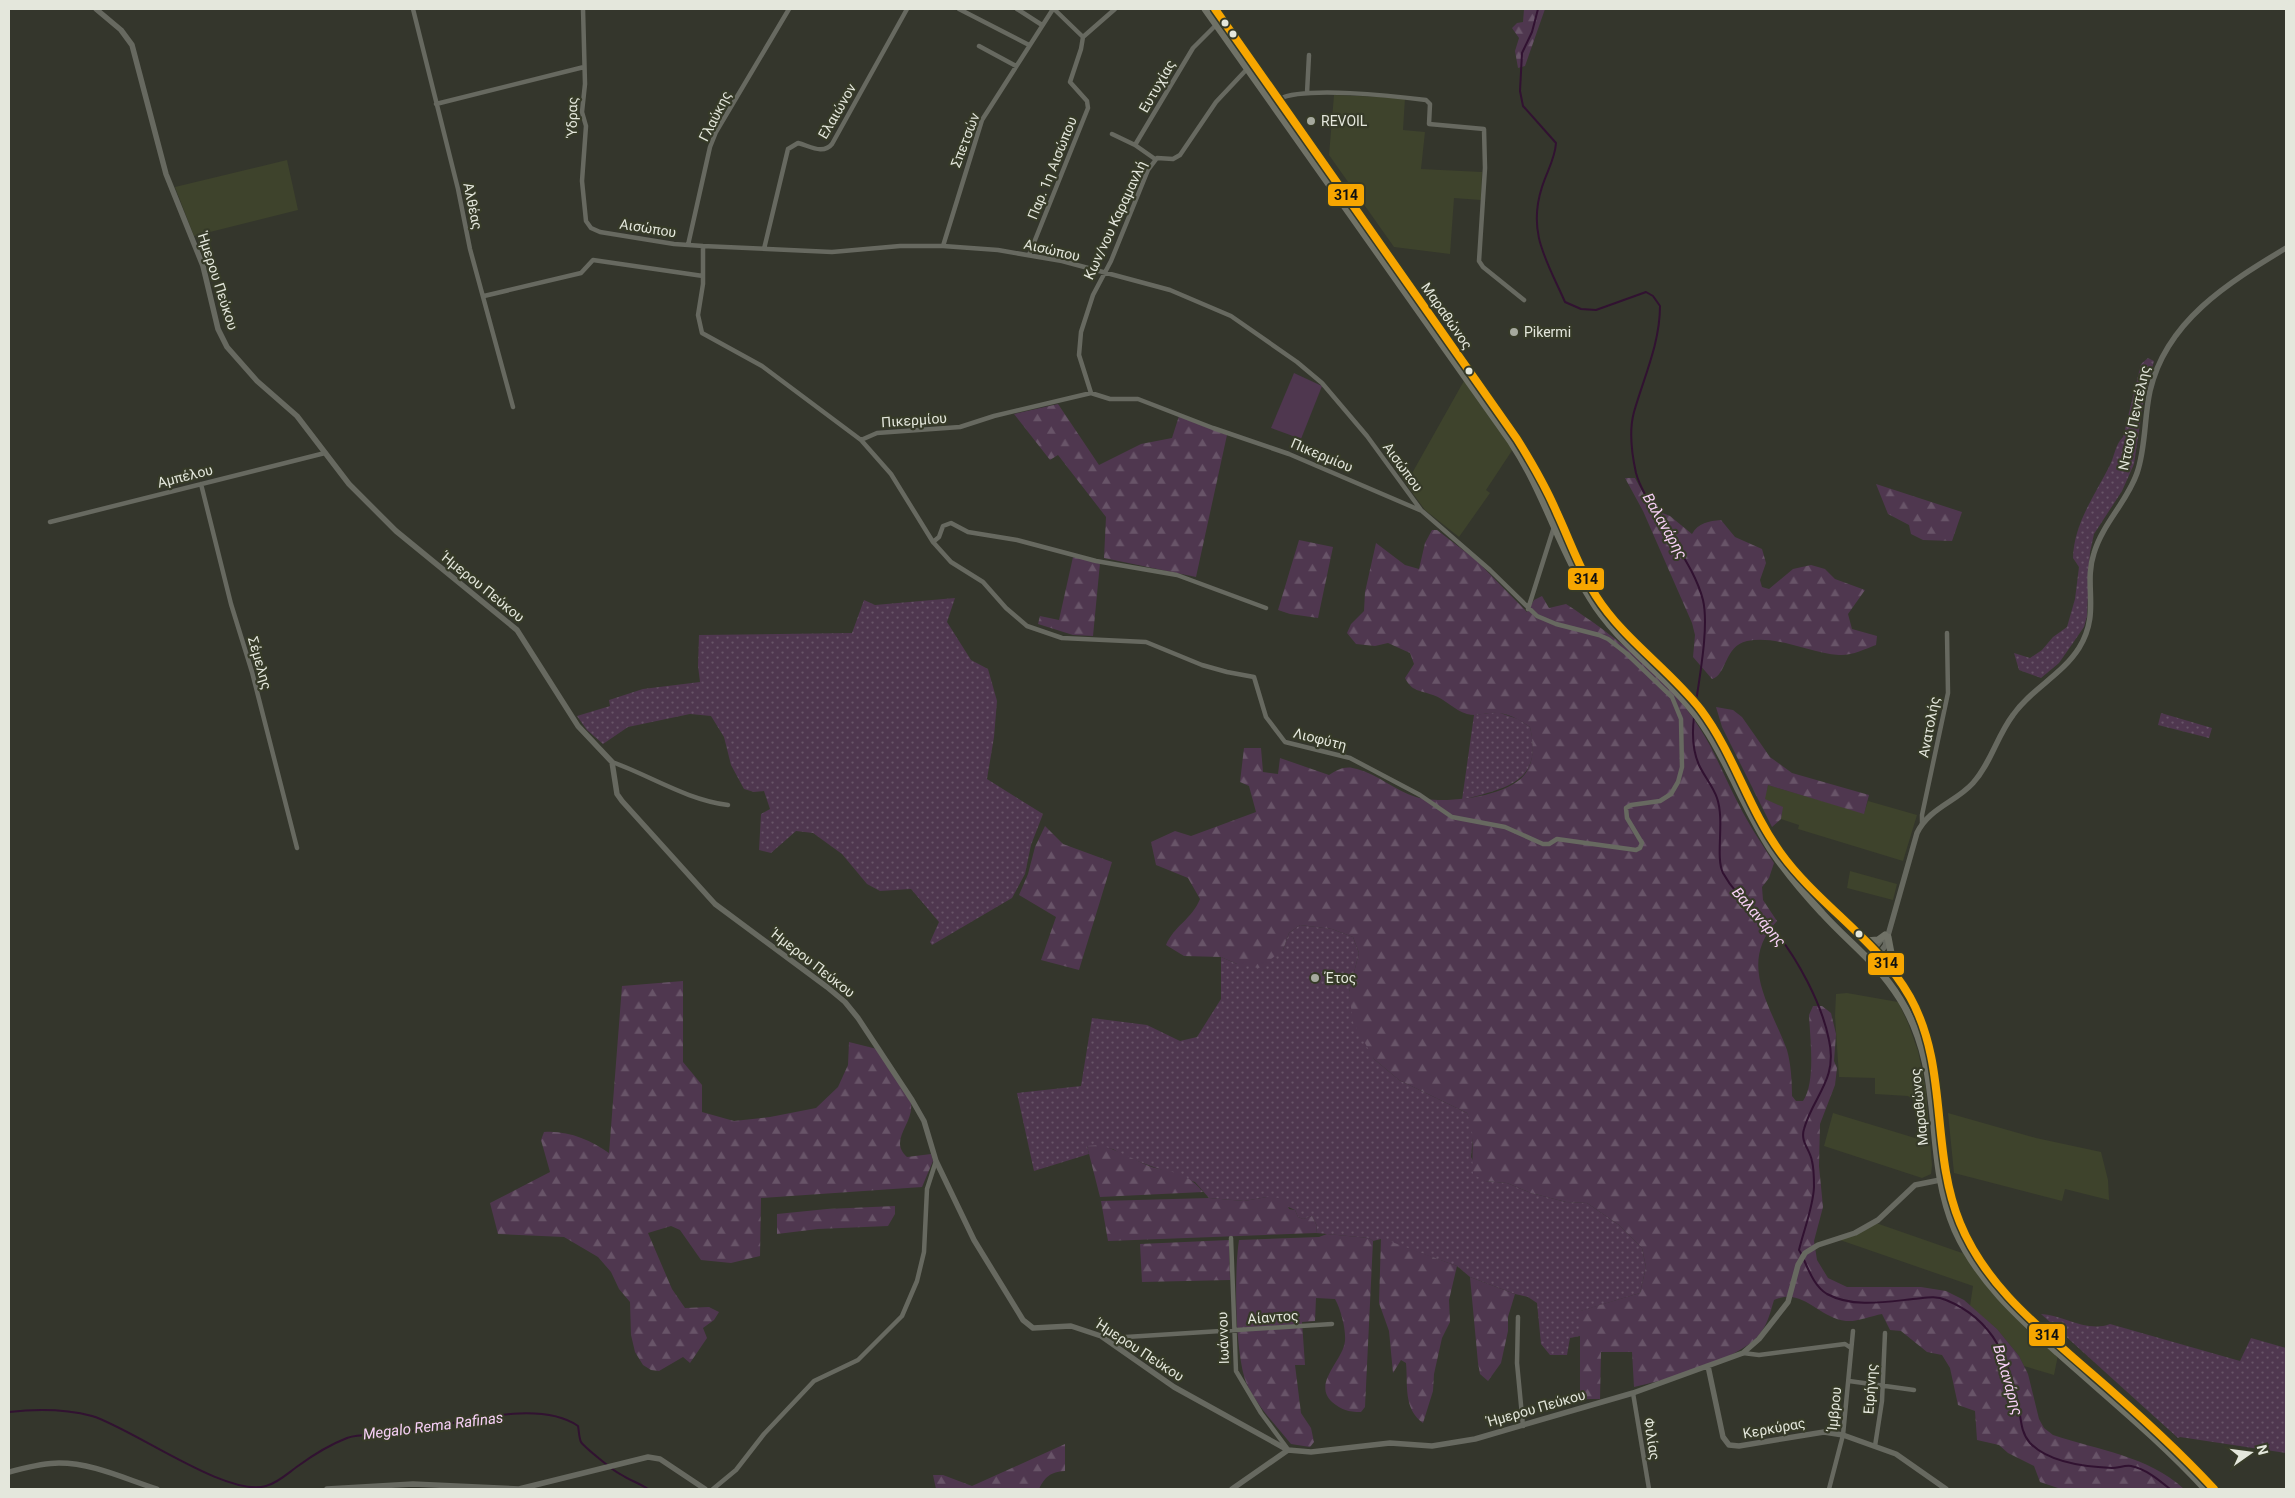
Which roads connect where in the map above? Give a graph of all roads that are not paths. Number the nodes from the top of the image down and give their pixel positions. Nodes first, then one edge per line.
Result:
1 (96, 9) edge
2 (413, 9) edge
3 (583, 9) edge
4 (788, 9) edge
5 (907, 9) edge
6 (959, 9) edge
7 (1017, 9) edge
8 (1056, 9) edge
9 (1115, 9) edge
10 (1205, 9) edge
11 (1215, 9) edge
12 (1218, 24) junction
13 (1042, 25) junction
14 (1083, 37) junction
15 (1029, 45) junction
16 (979, 46) dead end
17 (1309, 55) dead end
18 (1016, 66) junction
19 (584, 67) junction
20 (1248, 68) junction
21 (1307, 93) junction
22 (1278, 99) junction
23 (436, 104) junction
24 (1112, 134) dead end
25 (1135, 145) junction
26 (1155, 159) junction
27 (588, 225) joint
28 (688, 245) junction
29 (702, 246) junction
30 (943, 246) junction
31 (2286, 248) edge
32 (764, 249) junction
33 (1029, 255) junction
34 (1103, 274) junction
35 (703, 276) junction
36 (484, 296) junction
37 (1524, 300) dead end
38 (1091, 393) junction
39 (513, 407) dead end
40 (862, 440) junction
41 (325, 453) junction
42 (202, 484) junction
43 (1422, 511) junction
44 (50, 522) dead end
45 (1555, 523) junction
46 (933, 542) junction
47 (1266, 608) dead end
48 (1528, 609) junction
49 (1947, 633) dead end
50 (1686, 698) junction
51 (1704, 721) junction
52 (612, 762) junction
53 (728, 804) dead end
54 (1922, 824) junction
55 (1642, 846) joint
56 (297, 848) dead end
57 (1887, 934) junction
58 (1865, 941) junction
59 (1877, 952) junction
60 (1871, 959) junction
61 (1896, 976) junction
62 (936, 1161) junction
63 (1940, 1180) junction
64 (1230, 1238) dead end
65 (1518, 1316) dead end
66 (1332, 1324) dead end
67 (1234, 1330) junction
68 (1853, 1331) dead end
69 (1885, 1333) dead end
70 (1126, 1337) dead end
71 (1851, 1348) junction
72 (1743, 1353) junction
73 (1708, 1366) junction
74 (1849, 1381) junction
75 (1883, 1384) junction
76 (1914, 1390) dead end
77 (1633, 1393) junction
78 (1523, 1426) junction
79 (1843, 1435) junction
80 (1875, 1446) junction
81 (1288, 1450) junction
82 (9, 1472) edge
83 (157, 1489) edge
84 (327, 1489) edge
85 (705, 1489) edge
86 (713, 1489) edge
87 (1232, 1489) edge
88 (1649, 1489) edge
89 (1829, 1489) edge
90 (1946, 1489) edge
91 (2205, 1489) edge
92 (2214, 1489) edge

1 - 41 street, Ήμερου Πεύκου
2 - 23 street, Αλθέας
3 - 19 street, Ύδρας
4 - 28 street, Γλαύκης
5 - 32 street, Ελαιώνον
6 - 15 street
7 - 13 street
8 - 13 street, Σπετσών
8 - 14 street
9 - 14 street
10 - 12 main road, Μαραθώνος
11 - 22 main road, Μαραθώνος
12 - 20 main road, Μαραθώνος
12 - 25 street, Ευτυχίας
13 - 15 street, Σπετσών
14 - 33 street, Παρ. 1η Αισώπου
15 - 18 street, Σπετσών
16 - 18 street
17 - 21 street
18 - 30 street, Σπετσών
19 - 23 street
19 - 27 street, Ύδρας
20 - 26 street, Κων/νου Καραμανλή
20 - 45 main road, Μαραθώνος
21 - 22 street
21 - 37 street
22 - 50 main road, Μαραθώνος
23 - 36 street, Αλθέας
24 - 25 street
25 - 26 street
26 - 34 street, Κων/νου Καραμανλή
27 - 28 street, Αισώπου
28 - 29 street, Αισώπου
29 - 32 street, Αισώπου
29 - 35 street
30 - 32 street, Αισώπου
30 - 33 street, Αισώπου
31 - 54 street, Νταού Πεντέλης
33 - 34 street, Αισώπου
34 - 38 street, Κων/νου Καραμανλή
34 - 43 street, Αισώπου
35 - 36 street
35 - 40 street
36 - 39 street, Αλθέας
38 - 40 street, Πικερμίου
38 - 43 street, Πικερμίου
40 - 46 street
41 - 42 street, Αμπέλου
41 - 52 street, Ήμερου Πεύκου
42 - 44 street, Αμπέλου
42 - 56 street, Σέμελης
43 - 48 street, Πικερμίου
45 - 48 street
45 - 50 main road, Μαραθώνος
46 - 47 street
46 - 55 street, Λιοφύτη
48 - 55 street, Πικερμίου
49 - 54 street, Ανατολής
50 - 51 main road, Μαραθώνος
51 - 58 main road, Μαραθώνος
51 - 60 main road, Μαραθώνος
52 - 53 street
52 - 62 street, Ήμερου Πεύκου
54 - 57 street, Νταού Πεντέλης
57 - 58 main road
57 - 59 street, Νταού Πεντέλης
57 - 61 main road
58 - 59 main road, Μαραθώνος
59 - 60 street, Νταού Πεντέλης
59 - 61 main road, Μαραθώνος
60 - 63 main road, Μαραθώνος
61 - 92 main road, Μαραθώνος
62 - 81 street, Ήμερου Πεύκου
62 - 86 street
63 - 72 street, Ήμερου Πεύκου
63 - 91 main road, Μαραθώνος
64 - 67 street, Ιωάννου
65 - 78 street
66 - 67 street, Αίαντος
67 - 70 street, Αίαντος
67 - 81 street, Ιωάννου
68 - 71 street, Ίμβρου
69 - 75 street, Ειρήνης
71 - 72 street
71 - 74 street, Ίμβρου
72 - 73 street, Ήμερου Πεύκου
73 - 77 street, Ήμερου Πεύκου
73 - 79 street, Κερκύρας
74 - 75 street
74 - 79 street, Ίμβρου
75 - 76 street
75 - 80 street, Ειρήνης
77 - 78 street, Ήμερου Πεύκου
77 - 88 street, Φιλίας
78 - 81 street, Ήμερου Πεύκου
79 - 80 street, Κερκύρας
79 - 89 street, Ίμβρου
80 - 90 street, Κερκύρας
81 - 87 street
82 - 83 street
84 - 85 street

